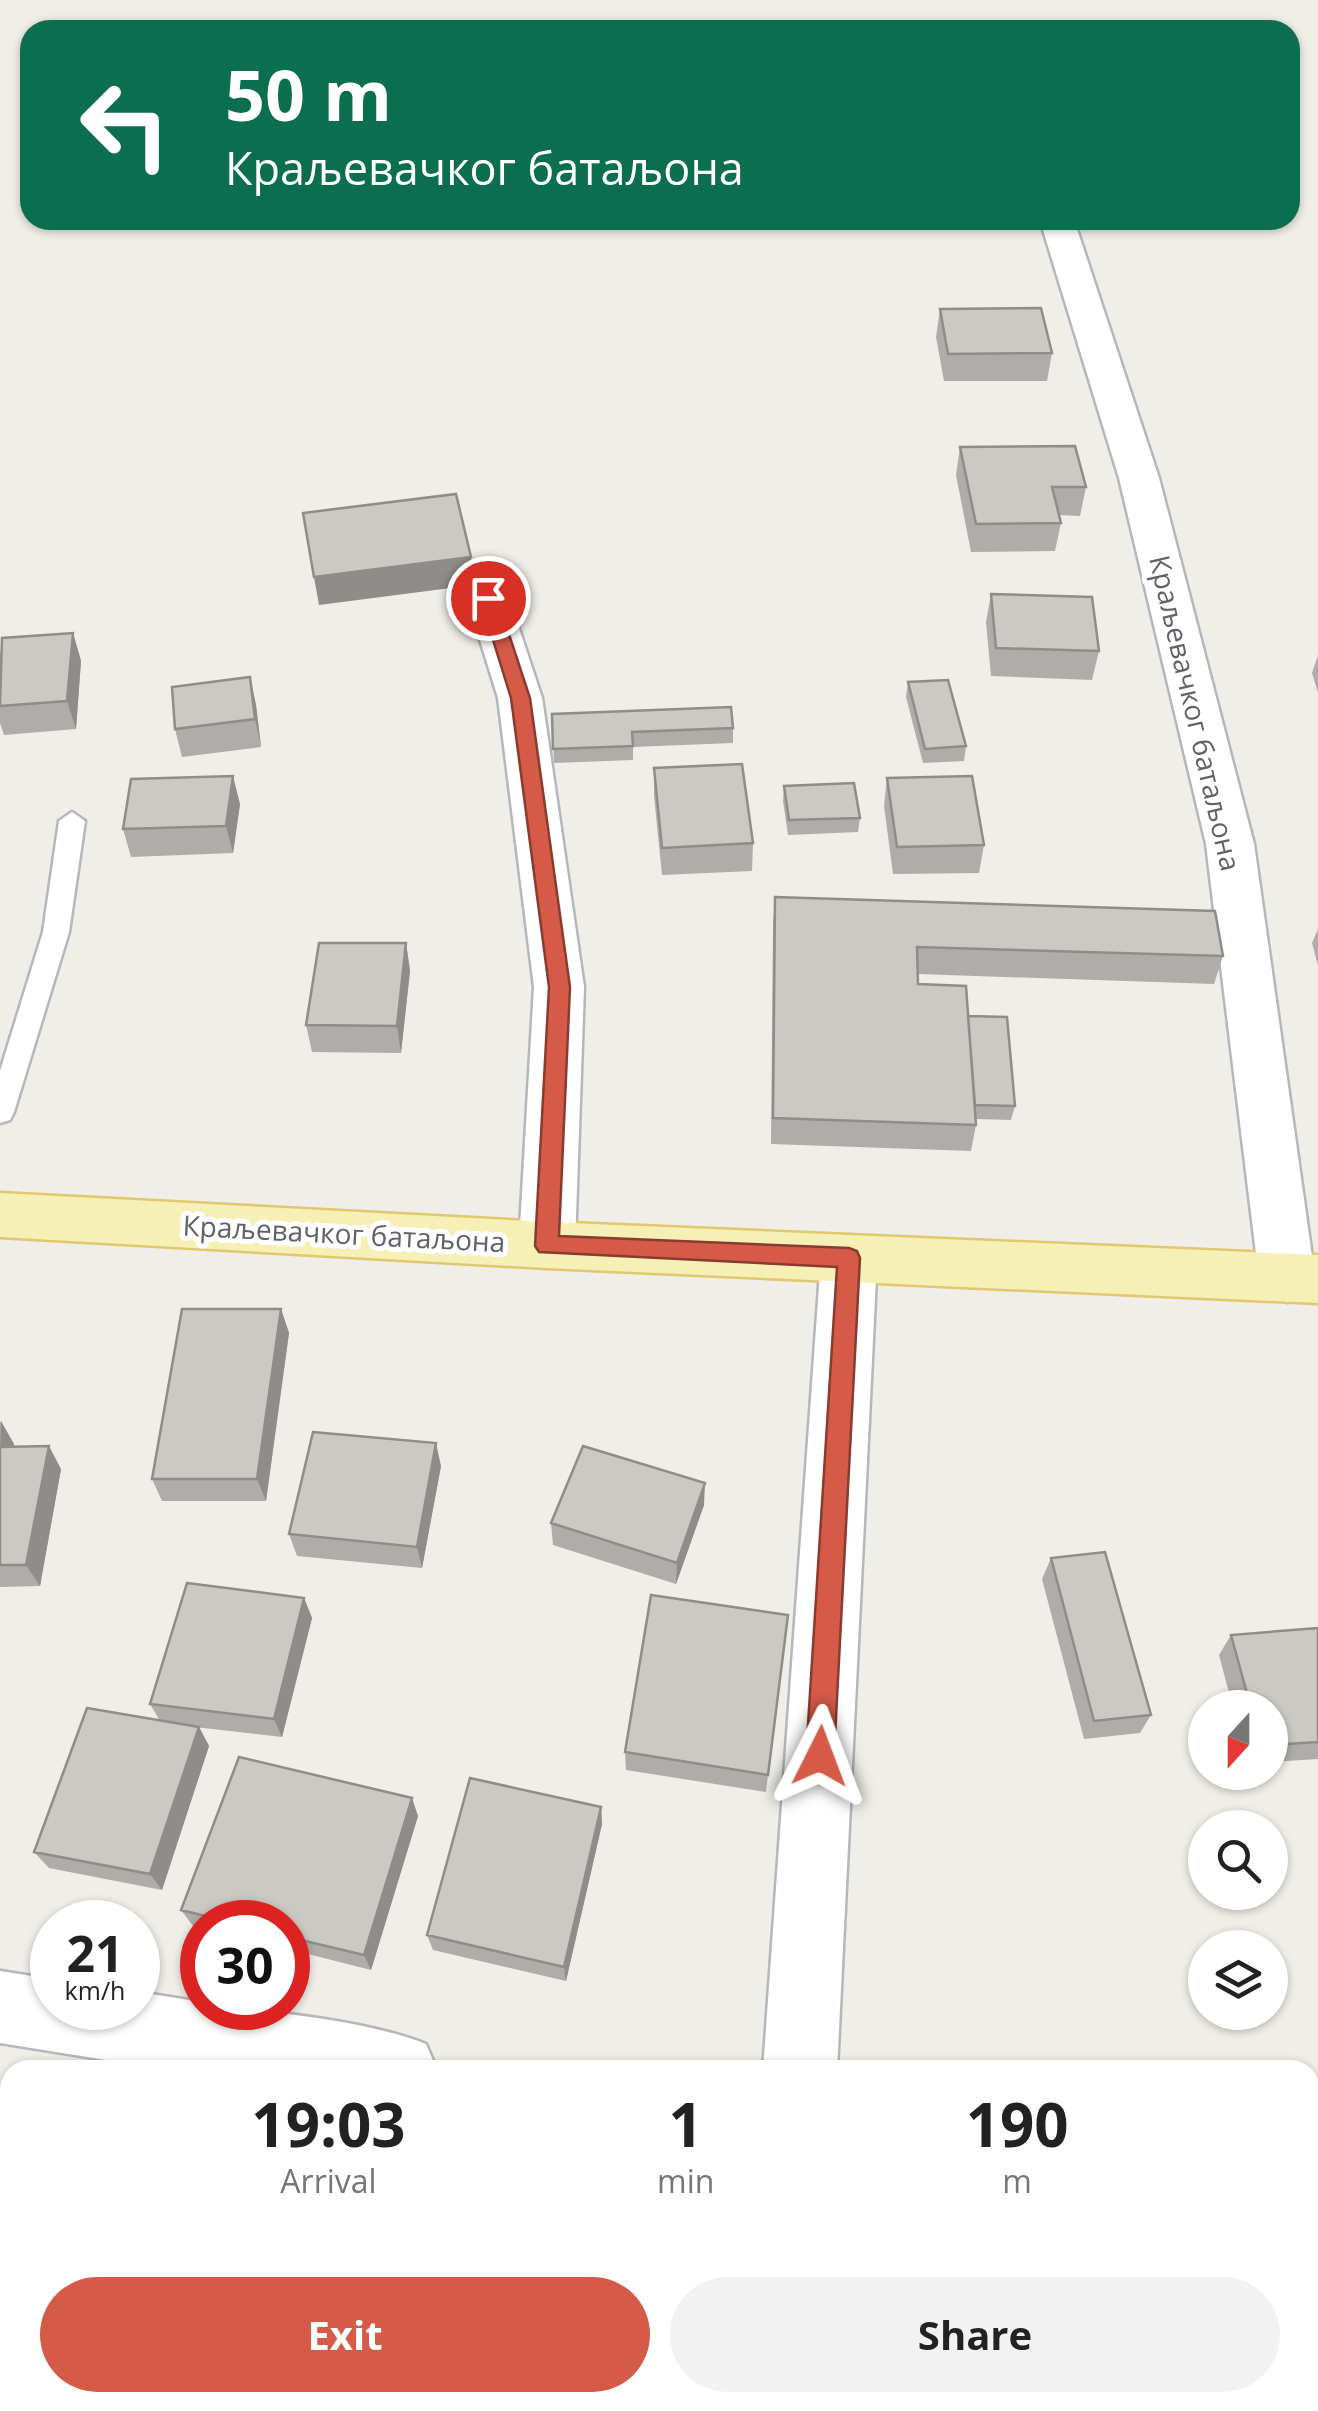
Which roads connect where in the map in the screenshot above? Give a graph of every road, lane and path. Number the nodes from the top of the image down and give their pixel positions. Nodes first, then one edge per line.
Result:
1 (1060, 230) edge
2 (488, 598) dead end
3 (72, 820) dead end
4 (0, 1112) edge
5 (0, 1215) edge
6 (547, 1246) junction
7 (849, 1258) junction
8 (1302, 1278) edge
9 (0, 2007) edge
10 (337, 2060) edge
11 (801, 2060) edge

1 - 8 street, Краљевачког батаљона
2 - 6 street
3 - 4 lane
5 - 6 main road, Краљевачког батаљона
6 - 7 main road, Краљевачког батаљона
7 - 8 main road, Краљевачког батаљона
7 - 11 street
9 - 10 street

